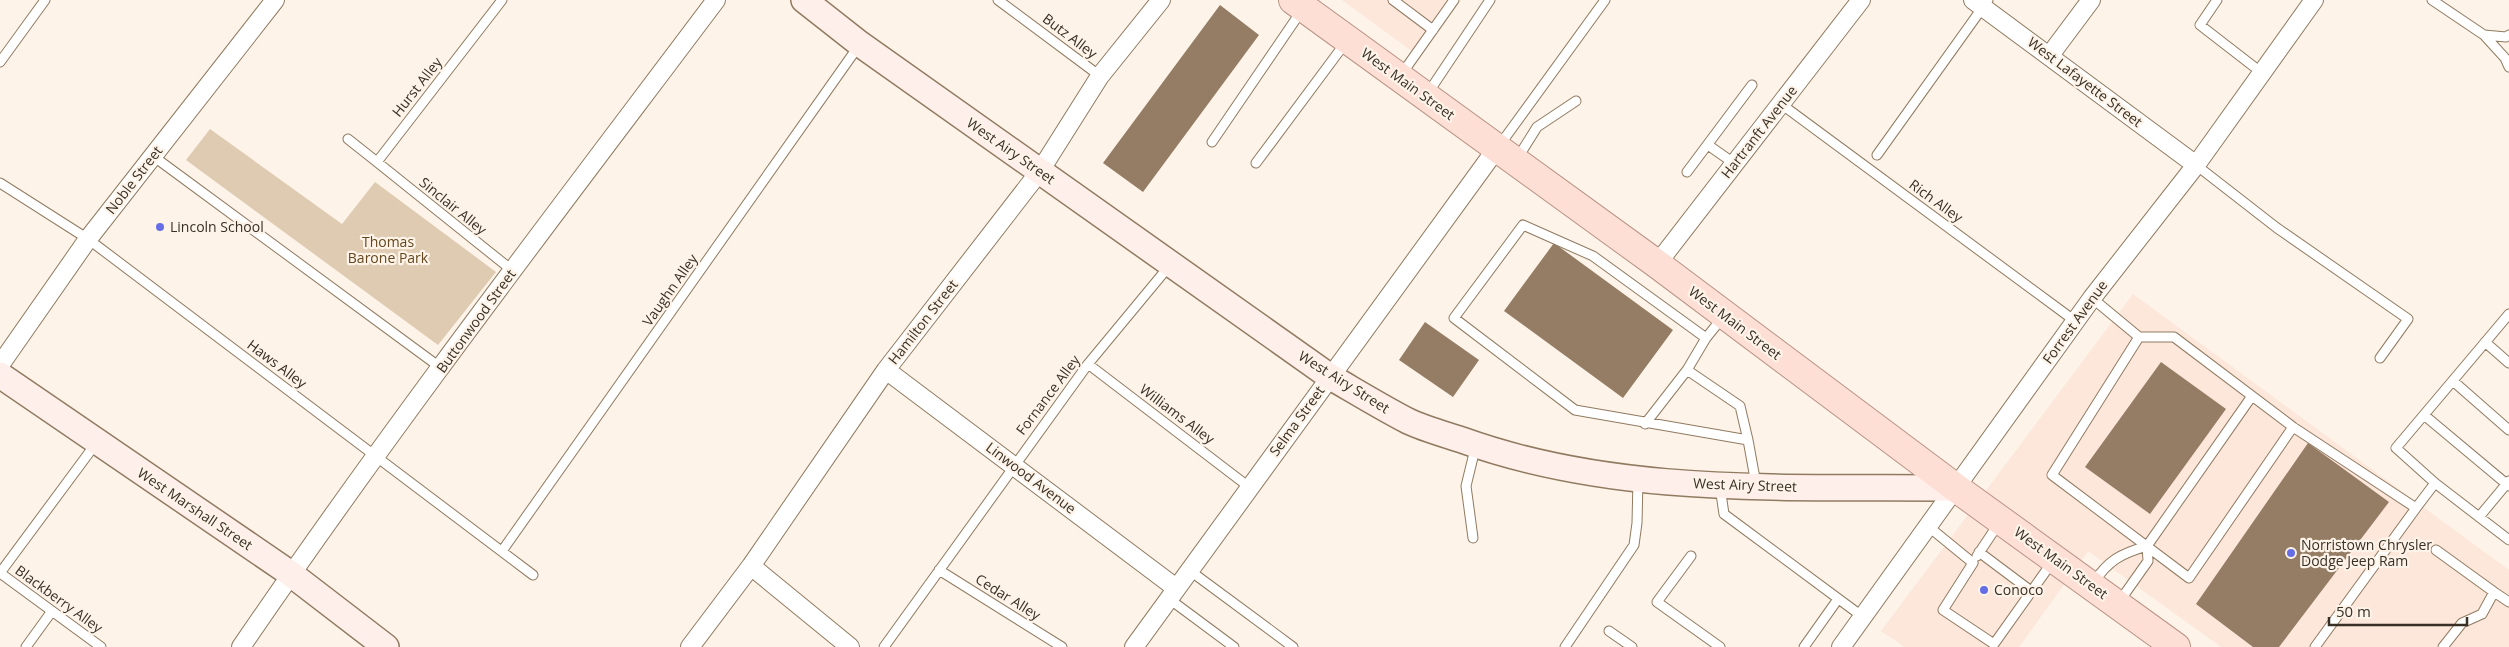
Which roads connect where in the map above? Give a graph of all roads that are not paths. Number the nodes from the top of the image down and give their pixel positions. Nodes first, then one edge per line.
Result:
1 (45, 0) edge
2 (275, 0) edge
3 (502, 0) edge
4 (716, 0) edge
5 (804, 0) edge
6 (998, 0) edge
7 (1161, 0) edge
8 (1393, 0) edge
9 (1454, 0) edge
10 (1490, 0) edge
11 (1605, 0) edge
12 (1862, 0) edge
13 (2091, 0) edge
14 (2217, 0) edge
15 (2314, 0) edge
16 (2432, 0) edge
17 (1981, 2) edge
18 (1298, 4) edge
19 (1433, 30) junction
20 (2484, 35) junction
21 (2509, 35) edge
22 (1348, 40) junction
23 (860, 44) junction
24 (2050, 55) junction
25 (0, 62) edge
26 (2509, 68) edge
27 (2262, 73) junction
28 (1100, 76) junction
29 (1399, 77) junction
30 (1752, 85) dead end
31 (1426, 96) junction
32 (1576, 101) dead end
33 (1781, 104) junction
34 (348, 139) dead end
35 (1212, 142) dead end
36 (1708, 145) junction
37 (1506, 155) junction
38 (1877, 155) dead end
39 (153, 156) junction
40 (377, 162) junction
41 (1256, 164) dead end
42 (1735, 164) junction
43 (2196, 165) junction
44 (1040, 171) junction
45 (1687, 172) dead end
46 (0, 184) edge
47 (88, 239) junction
48 (1172, 263) junction
49 (1657, 264) junction
50 (512, 271) junction
51 (2092, 298) junction
52 (2509, 314) edge
53 (1725, 316) junction
54 (2075, 321) junction
55 (2139, 337) junction
56 (1706, 338) junction
57 (2485, 342) junction
58 (2380, 358) dead end
59 (1088, 364) junction
60 (2509, 364) edge
61 (0, 365) edge
62 (441, 368) junction
63 (886, 370) junction
64 (1687, 370) junction
65 (0, 375) edge
66 (1329, 376) junction
67 (2453, 381) junction
68 (2252, 396) junction
69 (2424, 414) junction
70 (1645, 424) junction
71 (2293, 427) junction
72 (2509, 430) edge
73 (1748, 440) junction
74 (97, 441) junction
75 (1476, 445) junction
76 (377, 456) junction
77 (1014, 465) junction
78 (1638, 480) junction
79 (2435, 483) junction
80 (2508, 483) edge
81 (1720, 485) junction
82 (1757, 486) junction
83 (1249, 487) junction
84 (1956, 488) junction
85 (2416, 508) junction
86 (2480, 517) junction
87 (2000, 520) junction
88 (1929, 527) junction
89 (1473, 538) dead end
90 (2509, 540) edge
91 (2146, 546) junction
92 (2436, 550) dead end
93 (502, 552) junction
94 (1980, 552) junction
95 (1690, 556) dead end
96 (2054, 559) junction
97 (1972, 563) junction
98 (751, 566) junction
99 (939, 570) junction
100 (1189, 570) junction
101 (0, 573) edge
102 (291, 574) junction
103 (533, 575) dead end
104 (2091, 585) junction
105 (2032, 591) junction
106 (2494, 592) junction
107 (1172, 593) junction
108 (1838, 599) junction
109 (2509, 602) edge
110 (2118, 604) junction
111 (52, 611) junction
112 (1863, 617) junction
113 (1609, 631) dead end
114 (26, 647) edge
115 (102, 647) edge
116 (241, 647) edge
117 (386, 647) edge
118 (690, 647) edge
119 (850, 647) edge
120 (884, 647) edge
121 (1062, 647) edge
122 (1134, 647) edge
123 (1234, 647) edge
124 (1293, 647) edge
125 (1565, 647) edge
126 (1632, 647) edge
127 (1720, 647) edge
128 (1804, 647) edge
129 (1841, 647) edge
130 (2176, 647) edge
131 (2315, 647) edge
132 (2443, 647) edge

1 - 25 lane
2 - 39 street, Noble Street
3 - 40 lane, Hurst Alley
4 - 50 street, Buttonwood Street
5 - 23 main road, West Airy Street
6 - 28 lane, Butz Alley
7 - 28 street, Hamilton Street
8 - 19 lane
9 - 19 lane
10 - 31 lane
11 - 37 lane
12 - 33 street, Hartranft Avenue
13 - 24 street
14 - 27 lane
15 - 27 street, Forrest Avenue
16 - 20 lane
17 - 24 street, West Lafayette Street
17 - 38 lane
18 - 22 main road, West Main Street
18 - 35 lane
19 - 29 lane
20 - 21 lane
20 - 26 lane
22 - 29 main road, West Main Street
22 - 41 lane
23 - 44 main road, West Airy Street
23 - 93 lane, Vaughn Alley
24 - 43 street, West Lafayette Street
27 - 43 street, Forrest Avenue
28 - 44 street, Hamilton Street
29 - 31 main road, West Main Street
30 - 36 lane
31 - 37 main road, West Main Street
32 - 37 lane
33 - 42 street, Hartranft Avenue
33 - 54 lane, Rich Alley
34 - 40 lane
36 - 42 lane
36 - 45 lane
37 - 49 main road, West Main Street
37 - 66 street, Selma Street
39 - 47 street, Noble Street
39 - 62 lane
40 - 50 lane, Sinclair Alley
42 - 49 street, Hartranft Avenue
43 - 51 street, Forrest Avenue
43 - 58 lane
44 - 48 main road, West Airy Street
44 - 63 street, Hamilton Street
46 - 47 lane, Haws Alley
47 - 61 street, Noble Street
47 - 76 lane, Haws Alley
48 - 59 lane, Fornance Alley
48 - 66 main road, West Airy Street
49 - 53 main road, West Main Street
50 - 62 street, Buttonwood Street
51 - 54 street, Forrest Avenue
51 - 55 lane
52 - 57 lane
53 - 56 lane
53 - 84 main road, West Main Street
54 - 84 street, Forrest Avenue
55 - 68 lane
55 - 91 lane
56 - 64 lane
56 - 70 lane
57 - 60 lane
57 - 67 lane
59 - 77 lane, Fornance Alley
59 - 83 lane, Williams Alley
62 - 76 street, Buttonwood Street
63 - 77 street, Linwood Avenue
63 - 98 street, Hamilton Street
64 - 70 lane
64 - 73 lane
65 - 74 main road, West Marshall Street
66 - 75 main road, West Airy Street
66 - 83 street, Selma Street
67 - 69 lane
67 - 72 lane
68 - 71 lane
68 - 91 lane
69 - 79 lane
69 - 80 lane
70 - 73 lane
71 - 85 lane
71 - 91 lane
73 - 82 lane
74 - 101 lane
74 - 102 main road, West Marshall Street
75 - 78 main road, West Airy Street
75 - 89 lane
76 - 93 lane, Haws Alley
76 - 102 street, Buttonwood Street
77 - 99 lane, Fornance Alley
77 - 107 street, Linwood Avenue
78 - 81 main road, West Airy Street
78 - 125 lane
79 - 85 lane
79 - 86 lane
80 - 86 lane
81 - 82 main road, West Airy Street
81 - 108 lane
82 - 84 main road, West Airy Street
83 - 100 street, Selma Street
84 - 87 main road, West Main Street
84 - 88 street, Forrest Avenue
85 - 131 lane
86 - 90 lane
87 - 94 lane
87 - 96 main road, West Main Street
88 - 97 lane
88 - 112 street, Forrest Avenue
91 - 104 lane
91 - 110 lane
92 - 106 lane
93 - 103 lane, Haws Alley
94 - 97 lane
94 - 105 lane
95 - 127 lane
96 - 104 main road, West Main Street
96 - 105 lane
97 - 105 lane
98 - 118 street, Hamilton Street
98 - 119 street
99 - 120 lane, Fornance Alley
99 - 121 lane, Cedar Alley
100 - 107 street, Selma Street
100 - 124 lane
101 - 111 lane, Blackberry Alley
102 - 116 street, Buttonwood Street
102 - 117 main road, West Marshall Street
104 - 110 main road, West Main Street
106 - 109 lane
106 - 132 lane
107 - 122 street, Selma Street
107 - 123 lane
108 - 112 lane
108 - 128 lane
110 - 130 main road, West Main Street
111 - 114 lane
111 - 115 lane, Blackberry Alley
112 - 129 street, Forrest Avenue
113 - 126 lane

